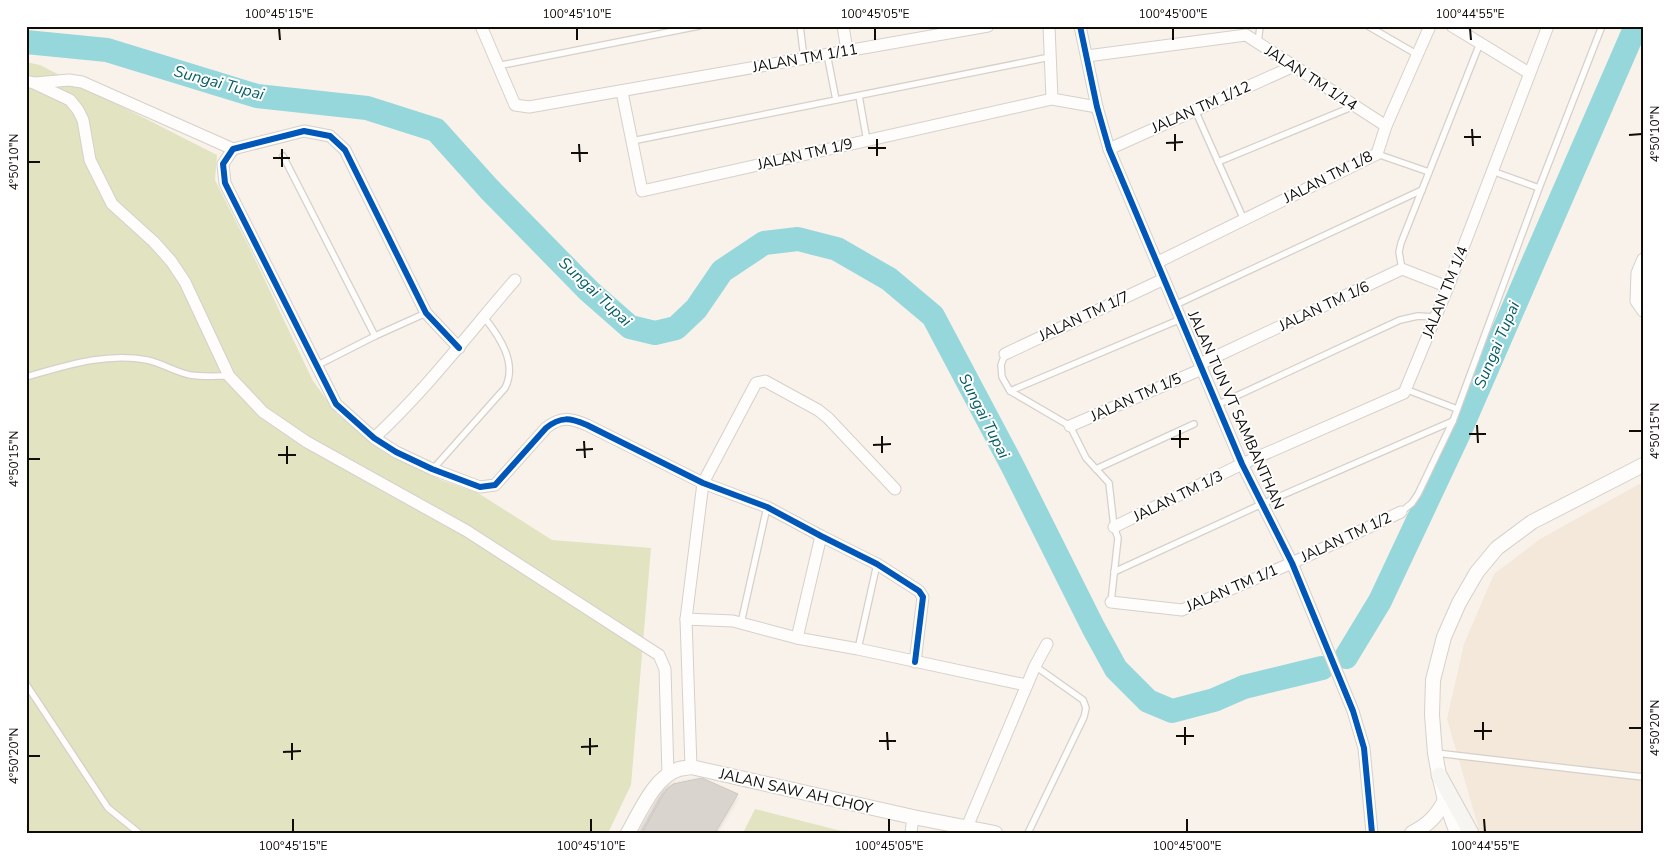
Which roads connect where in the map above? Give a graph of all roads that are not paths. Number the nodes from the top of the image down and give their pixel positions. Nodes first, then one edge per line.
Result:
1 (481, 26) edge
2 (699, 26) edge
3 (800, 26) edge
4 (843, 26) edge
5 (988, 26) edge
6 (1049, 26) edge
7 (1080, 26) edge
8 (1260, 26) edge
9 (1368, 26) edge
10 (1430, 26) edge
11 (1452, 26) edge
12 (1548, 26) edge
13 (1602, 26) edge
14 (950, 29) edge
15 (1258, 43) junction
16 (1480, 43) junction
17 (848, 50) junction
18 (827, 54) junction
19 (1418, 55) junction
20 (1087, 56) junction
21 (1050, 57) junction
22 (804, 58) junction
23 (497, 66) junction
24 (1294, 66) junction
25 (1529, 73) junction
26 (30, 82) edge
27 (622, 92) junction
28 (858, 96) junction
29 (1052, 99) junction
30 (836, 100) junction
31 (1354, 106) junction
32 (1097, 107) junction
33 (1194, 110) junction
34 (1386, 126) junction
35 (867, 140) junction
36 (632, 141) junction
37 (233, 149) junction
38 (1109, 149) junction
39 (1377, 154) junction
40 (283, 156) dead end
41 (1218, 162) junction
42 (1492, 171) junction
43 (1429, 172) junction
44 (1539, 188) junction
45 (1422, 190) junction
46 (1244, 220) junction
47 (1643, 259) edge
48 (1158, 262) junction
49 (1402, 269) junction
50 (1164, 278) junction
51 (515, 280) dead end
52 (1448, 287) junction
53 (1175, 305) junction
54 (1643, 312) edge
55 (426, 314) junction
56 (484, 316) junction
57 (1436, 317) junction
58 (1181, 319) junction
59 (375, 336) junction
60 (459, 348) junction
61 (1004, 354) joint
62 (316, 366) junction
63 (1201, 367) junction
64 (229, 376) junction
65 (26, 377) edge
66 (1405, 389) junction
67 (1010, 391) junction
68 (1217, 405) junction
69 (1457, 409) junction
70 (1452, 421) junction
71 (1194, 424) dead end
72 (1070, 426) junction
73 (374, 438) junction
74 (1242, 464) junction
75 (1643, 465) edge
76 (432, 469) junction
77 (1096, 469) junction
78 (703, 483) junction
79 (895, 489) dead end
80 (1262, 504) junction
81 (767, 507) junction
82 (1401, 512) joint
83 (1114, 527) junction
84 (821, 536) junction
85 (1292, 563) junction
86 (877, 564) junction
87 (1114, 572) junction
88 (1111, 602) joint
89 (686, 619) junction
90 (741, 623) junction
91 (797, 638) junction
92 (1047, 644) dead end
93 (858, 649) junction
94 (915, 662) junction
95 (1035, 666) junction
96 (26, 684) edge
97 (1026, 685) junction
98 (1435, 753) junction
99 (692, 768) junction
100 (668, 775) junction
101 (1439, 775) junction
102 (1643, 778) edge
103 (1445, 800) junction
104 (913, 817) junction
105 (967, 827) junction
106 (139, 833) edge
107 (628, 833) edge
108 (911, 833) edge
109 (995, 833) edge
110 (1028, 833) edge
111 (1372, 833) edge
112 (1412, 833) edge
113 (1457, 833) edge
114 (1471, 833) edge

1 - 23 street
2 - 23 lane
3 - 22 lane
4 - 17 street
5 - 14 street, JALAN TM 1/11
6 - 21 street
7 - 20 street, JALAN TUN VT SAMBANTHAN
8 - 15 lane
9 - 19 lane
10 - 19 street, JALAN TM 1/8
11 - 16 street
12 - 25 street, JALAN TM 1/4
13 - 44 lane
14 - 17 street, JALAN TM 1/11
15 - 20 street, JALAN TM 1/14
15 - 24 street, JALAN TM 1/14
16 - 25 street
16 - 43 lane
17 - 18 street, JALAN TM 1/11
18 - 22 street, JALAN TM 1/11
18 - 30 lane
19 - 34 street, JALAN TM 1/8
20 - 32 street, JALAN TUN VT SAMBANTHAN
21 - 28 lane
21 - 29 street
22 - 27 street, JALAN TM 1/11
23 - 27 street, JALAN TM 1/11
24 - 31 street, JALAN TM 1/14
24 - 33 street, JALAN TM 1/12
25 - 42 street, JALAN TM 1/4
26 - 37 street
26 - 64 street
27 - 36 street, JALAN TM 1/9
28 - 30 lane
28 - 35 lane
29 - 32 street, JALAN TM 1/9
29 - 35 street, JALAN TM 1/9
30 - 36 lane
31 - 34 street, JALAN TM 1/14
31 - 41 lane
32 - 38 street, JALAN TUN VT SAMBANTHAN
33 - 38 street, JALAN TM 1/12
33 - 41 lane
34 - 39 street, JALAN TM 1/8
35 - 36 street, JALAN TM 1/9
37 - 55 street
37 - 62 street
38 - 48 street, JALAN TUN VT SAMBANTHAN
39 - 43 lane
39 - 46 street, JALAN TM 1/8
40 - 59 lane
41 - 46 lane
42 - 44 lane
42 - 52 street, JALAN TM 1/4
43 - 45 lane
44 - 69 lane
45 - 49 lane
45 - 53 lane
46 - 48 street, JALAN TM 1/8
47 - 54 street
48 - 50 street, JALAN TUN VT SAMBANTHAN
49 - 52 street
49 - 63 street, JALAN TM 1/6
50 - 53 street, JALAN TUN VT SAMBANTHAN
50 - 61 street, JALAN TM 1/7
51 - 56 street
52 - 57 street, JALAN TM 1/4
53 - 58 street, JALAN TUN VT SAMBANTHAN
55 - 59 lane
55 - 60 street
56 - 60 street
56 - 76 lane
57 - 66 street, JALAN TM 1/4
57 - 68 lane
58 - 63 street, JALAN TUN VT SAMBANTHAN
58 - 67 lane
59 - 62 lane
60 - 73 street
61 - 67 lane
62 - 73 street
63 - 68 street, JALAN TUN VT SAMBANTHAN
63 - 72 street, JALAN TM 1/5
64 - 65 lane
64 - 100 street
66 - 69 lane
66 - 74 street
67 - 72 lane
68 - 74 street, JALAN TUN VT SAMBANTHAN
69 - 70 lane
70 - 80 lane
70 - 82 lane
71 - 77 lane
72 - 77 lane
73 - 76 street
74 - 80 street, JALAN TUN VT SAMBANTHAN
74 - 83 street, JALAN TM 1/3
75 - 98 street
76 - 78 street
77 - 83 lane
78 - 79 street
78 - 81 street
78 - 89 street
80 - 85 street, JALAN TUN VT SAMBANTHAN
80 - 87 lane
81 - 84 street
81 - 90 lane
82 - 85 street, JALAN TM 1/2
83 - 87 lane
84 - 86 street
84 - 91 street
85 - 88 street, JALAN TM 1/1
85 - 111 street, JALAN TUN VT SAMBANTHAN
86 - 93 lane
86 - 94 street
87 - 88 lane
89 - 90 street
89 - 99 street
90 - 91 street
91 - 93 street
92 - 95 street
93 - 94 street
94 - 97 street
95 - 97 street
95 - 110 lane
96 - 106 lane
97 - 105 street
98 - 101 street
98 - 102 lane
99 - 100 street, JALAN SAW AH CHOY
99 - 104 street, JALAN SAW AH CHOY
100 - 107 street, JALAN SAW AH CHOY
101 - 103 street
101 - 114 main road
103 - 112 street
103 - 113 street
104 - 105 street, JALAN SAW AH CHOY
104 - 108 street
105 - 109 street, JALAN SAW AH CHOY

